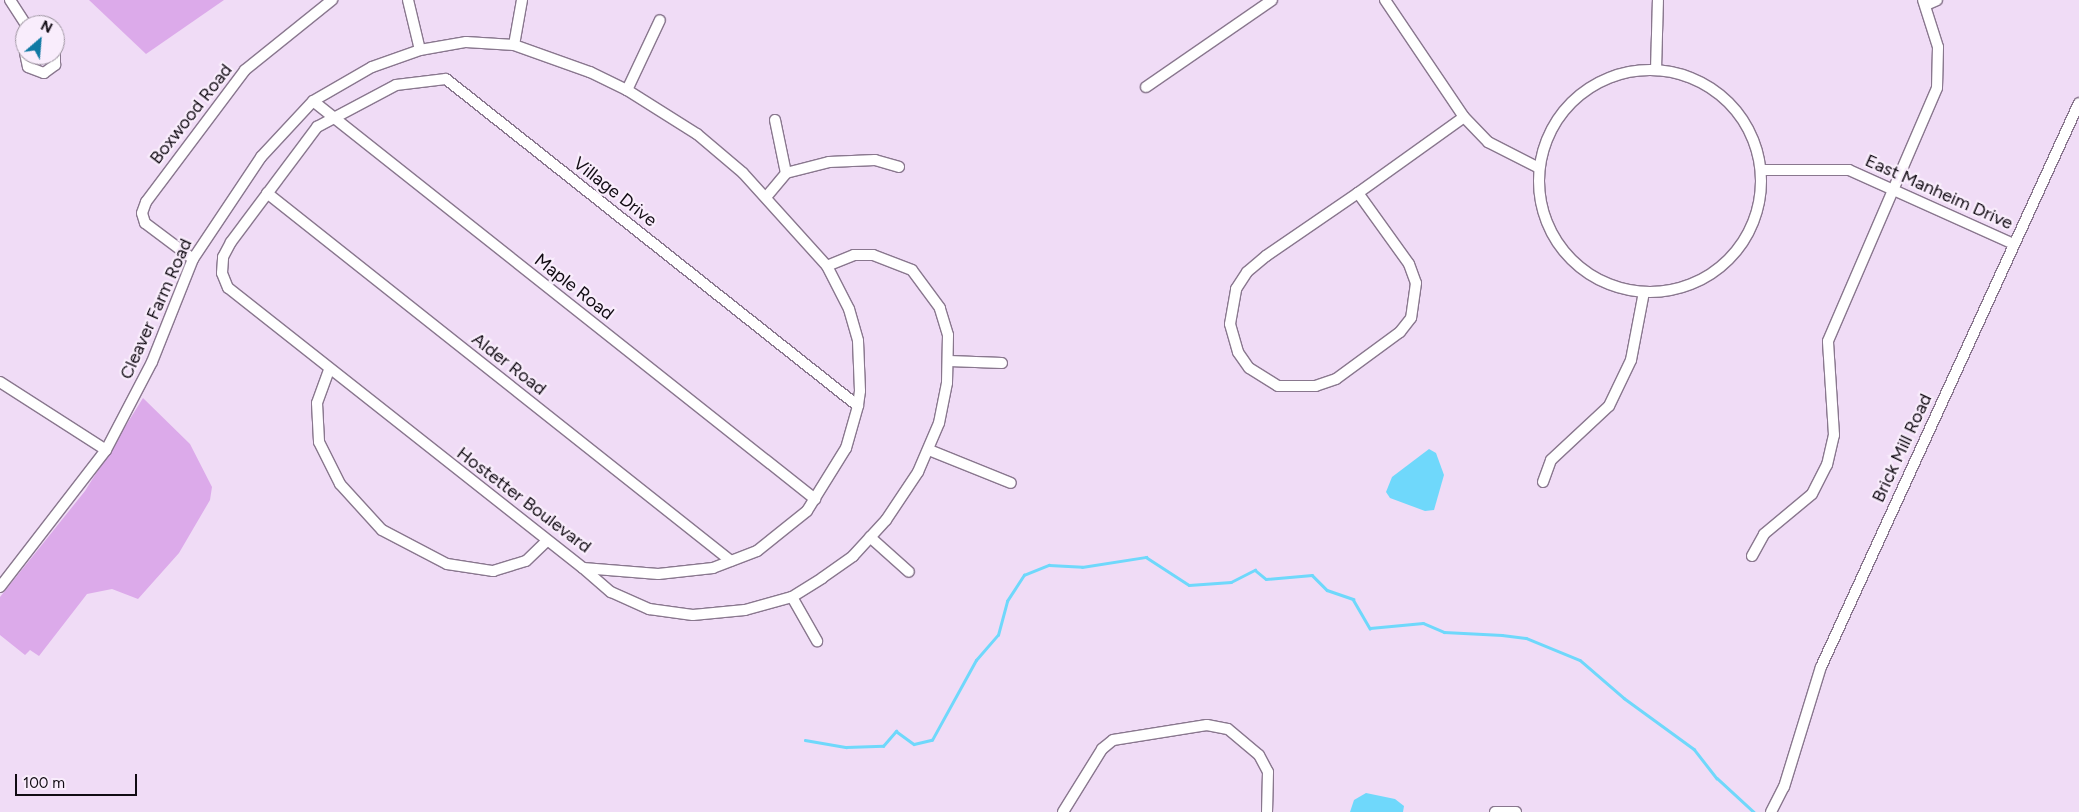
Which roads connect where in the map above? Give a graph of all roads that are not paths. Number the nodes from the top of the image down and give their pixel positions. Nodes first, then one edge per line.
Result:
1 (10, 0) edge
2 (332, 0) edge
3 (408, 0) edge
4 (522, 0) edge
5 (1272, 0) edge
6 (1386, 0) edge
7 (1658, 0) edge
8 (1937, 0) edge
9 (1924, 3) edge
10 (20, 15) edge
11 (660, 20) dead end
12 (514, 46) junction
13 (420, 50) junction
14 (28, 65) edge
15 (55, 65) edge
16 (1656, 70) junction
17 (1146, 87) dead end
18 (627, 90) junction
19 (313, 101) junction
20 (2079, 103) edge
21 (332, 115) junction
22 (1464, 117) junction
23 (776, 120) dead end
24 (899, 167) dead end
25 (1539, 168) junction
26 (1761, 170) junction
27 (786, 173) junction
28 (1895, 189) junction
29 (267, 193) junction
30 (1358, 193) junction
31 (767, 196) junction
32 (2014, 244) junction
33 (192, 259) junction
34 (827, 266) junction
35 (1644, 292) junction
36 (949, 361) junction
37 (1002, 363) dead end
38 (329, 370) junction
39 (0, 382) edge
40 (858, 406) junction
41 (106, 450) junction
42 (929, 450) junction
43 (1543, 482) dead end
44 (1011, 483) dead end
45 (815, 499) junction
46 (870, 537) junction
47 (547, 541) junction
48 (1752, 556) dead end
49 (731, 561) junction
50 (583, 568) junction
51 (909, 572) dead end
52 (0, 587) edge
53 (792, 597) junction
54 (817, 641) dead end
55 (1062, 812) edge
56 (1267, 812) edge
57 (1495, 812) edge
58 (1516, 812) edge
59 (1771, 812) edge

1 - 10 street
2 - 33 street, Boxwood Road
3 - 13 street
4 - 12 street
5 - 17 street
6 - 22 street
7 - 16 street
8 - 9 street
9 - 28 street
11 - 18 street
12 - 13 street, Cleaver Farm Road
12 - 18 street, Cleaver Farm Road
13 - 19 street, Cleaver Farm Road
14 - 15 street
16 - 25 street
16 - 26 street
18 - 31 street, Cleaver Farm Road
19 - 21 street, Maple Road
19 - 33 street, Cleaver Farm Road
20 - 32 street, Brick Mill Road
21 - 29 street
21 - 40 street, Village Drive
21 - 45 street, Maple Road
22 - 25 street
22 - 30 street
23 - 27 street
24 - 27 street
25 - 35 street
26 - 28 street, East Manheim Drive
26 - 35 street
27 - 31 street
28 - 32 street, East Manheim Drive
28 - 48 street
29 - 38 street
29 - 49 street, Alder Road
30 - 30 street
31 - 34 street, Cleaver Farm Road
32 - 59 street, Brick Mill Road
33 - 41 street, Cleaver Farm Road
34 - 36 street
34 - 40 street, Hostetter Boulevard
35 - 43 street
36 - 37 street
36 - 42 street
38 - 47 street, Hostetter Boulevard
38 - 47 street
39 - 41 street
40 - 45 street, Hostetter Boulevard
41 - 52 street, Cleaver Farm Road
42 - 44 street
42 - 46 street
45 - 49 street, Hostetter Boulevard
46 - 51 street
46 - 53 street
47 - 50 street, Hostetter Boulevard
49 - 50 street, Hostetter Boulevard
50 - 53 street
53 - 54 street
55 - 56 street
57 - 58 street

